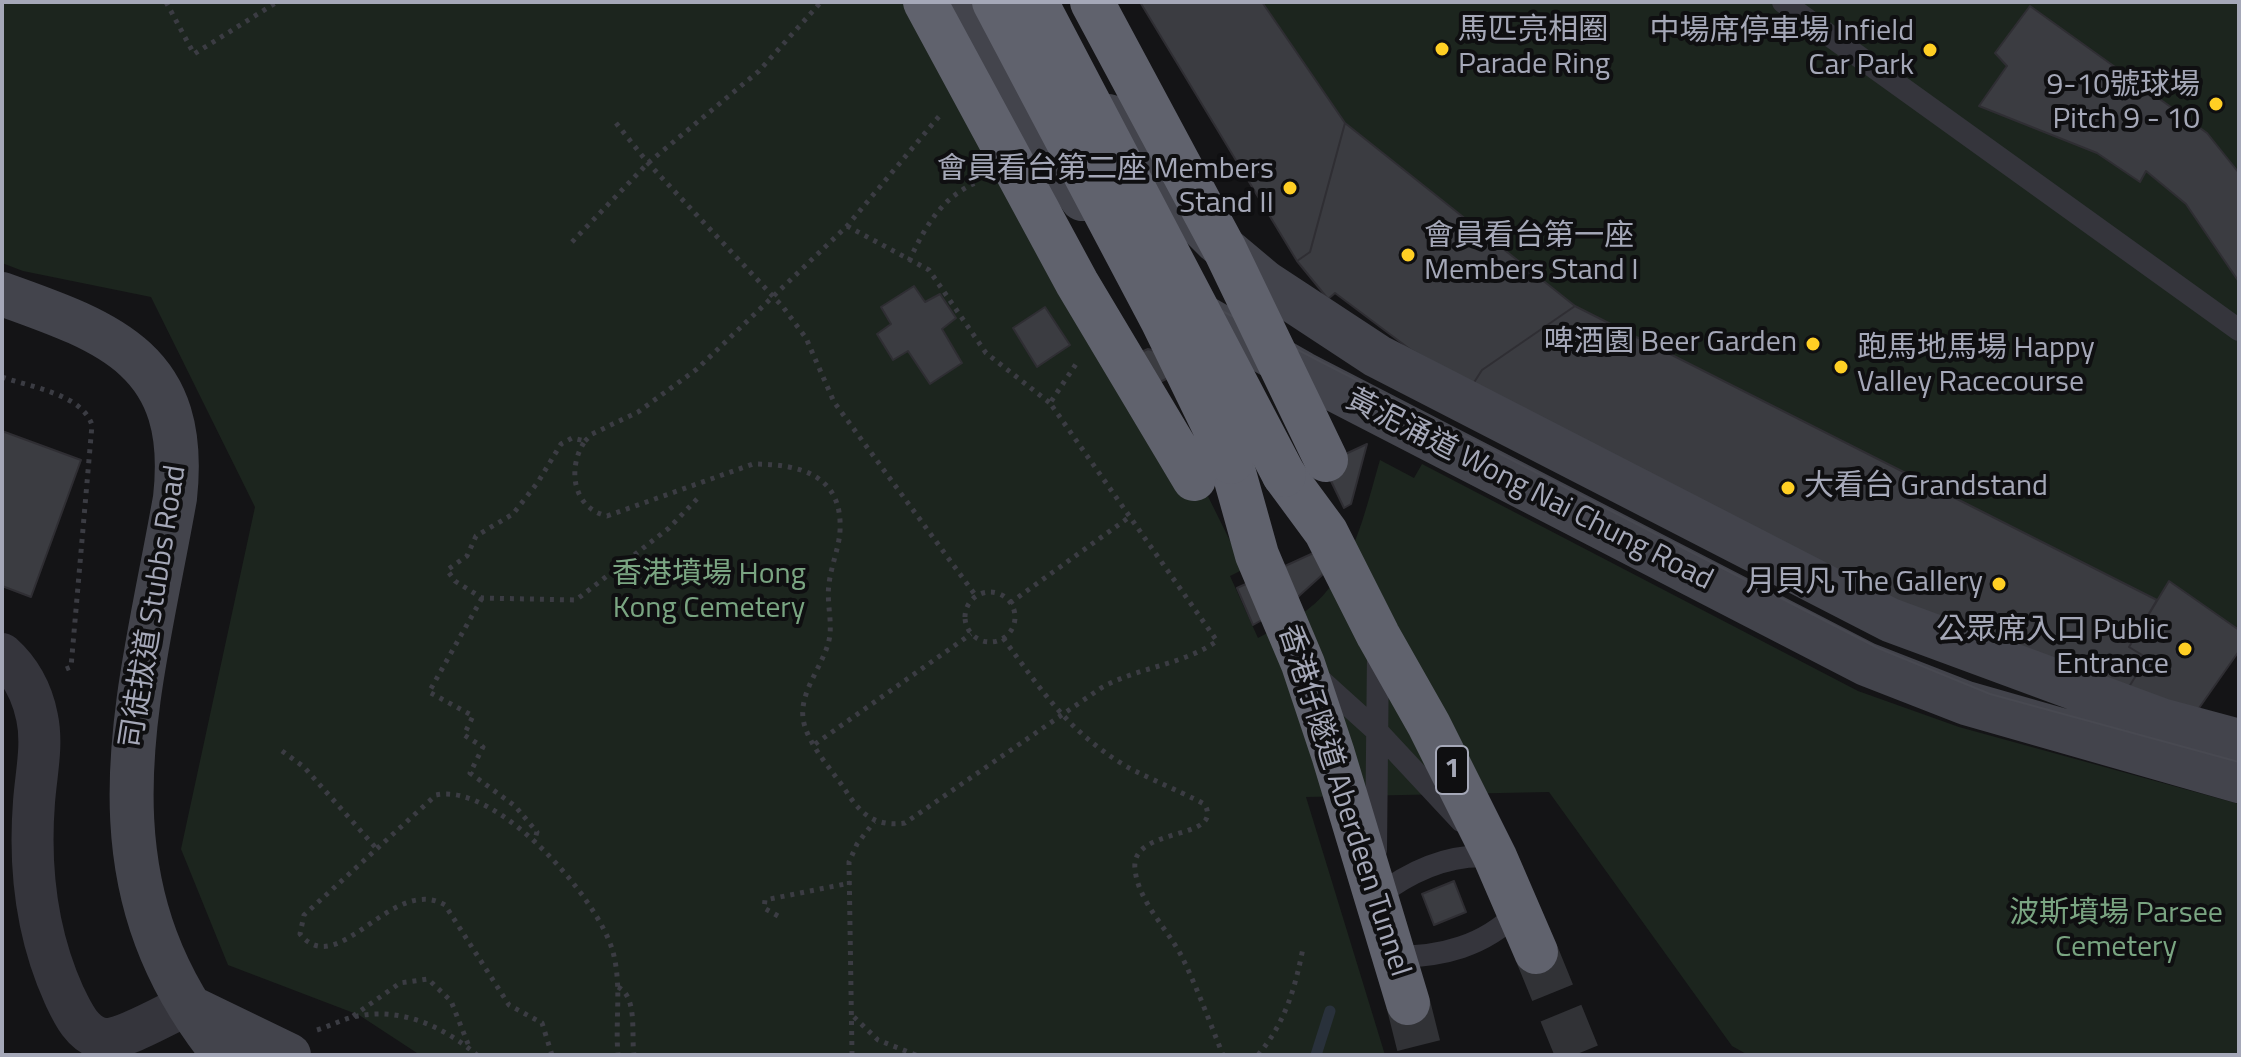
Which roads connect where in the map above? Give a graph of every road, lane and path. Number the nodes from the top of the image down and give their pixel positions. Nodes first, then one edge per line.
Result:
1 (166, 2) edge
2 (277, 2) edge
3 (821, 2) edge
4 (925, 2) edge
5 (964, 2) edge
6 (994, 2) edge
7 (1039, 2) edge
8 (1092, 2) edge
9 (1783, 2) edge
10 (942, 113) dead end
11 (616, 123) dead end
12 (648, 163) junction
13 (981, 181) dead end
14 (847, 226) junction
15 (572, 242) dead end
16 (909, 261) junction
17 (2, 294) edge
18 (773, 297) junction
19 (2239, 330) edge
20 (1075, 369) dead end
21 (2, 377) edge
22 (1050, 403) junction
23 (585, 441) junction
24 (697, 499) dead end
25 (1128, 518) junction
26 (1326, 532) junction
27 (1257, 555) junction
28 (976, 596) junction
29 (482, 598) junction
30 (1010, 603) junction
31 (1374, 628) junction
32 (971, 634) junction
33 (1003, 638) junction
34 (2, 654) edge
35 (1300, 657) junction
36 (27, 686) junction
37 (1061, 717) junction
38 (1379, 733) junction
39 (2228, 733) edge
40 (815, 744) junction
41 (282, 751) dead end
42 (2239, 781) edge
43 (874, 822) junction
44 (534, 842) junction
45 (376, 848) junction
46 (1495, 857) junction
47 (850, 883) junction
48 (1375, 898) junction
49 (1518, 912) junction
50 (778, 916) dead end
51 (1303, 948) dead end
52 (1536, 952) tunnel mouth
53 (1394, 957) junction
54 (618, 987) junction
55 (1408, 1003) tunnel mouth
56 (187, 1005) junction
57 (353, 1017) junction
58 (854, 1017) junction
59 (333, 1025) dead end
60 (470, 1049) junction
61 (224, 1055) edge
62 (289, 1055) edge
63 (477, 1055) edge
64 (552, 1055) edge
65 (618, 1055) edge
66 (634, 1055) edge
67 (852, 1055) edge
68 (916, 1055) edge
69 (1223, 1055) edge
70 (1258, 1055) edge

1 - 2 path
3 - 12 path
4 - 27 highway, bridge
5 - 42 street, 黃泥涌道 Wong Nai Chung Road
6 - 27 highway, bridge
7 - 26 highway, 1, bridge
7 - 39 street, 黃泥涌道 Wong Nai Chung Road
8 - 26 highway, bridge
9 - 19 lane
10 - 14 path
11 - 12 path
12 - 15 path
12 - 18 path
13 - 16 path
14 - 16 path
14 - 18 path
16 - 22 path
17 - 56 street, 司徒拔道 Stubbs Road
18 - 23 path
18 - 28 path
20 - 22 path
21 - 36 path
22 - 25 path
23 - 29 path
23 - 40 path
24 - 29 path
25 - 30 path
25 - 37 path
26 - 31 highway, 1
27 - 35 highway, 香港仔隧道 Aberdeen Tunnel
28 - 30 path
28 - 32 path
29 - 44 path
30 - 33 path
31 - 38 lane
31 - 46 highway, 1
32 - 33 path
32 - 40 path
33 - 37 path
34 - 36 street
35 - 38 lane
35 - 48 highway, 香港仔隧道 Aberdeen Tunnel
36 - 56 street
37 - 43 path
37 - 69 path
38 - 46 lane
38 - 48 lane
40 - 43 path
41 - 45 path
43 - 47 path
44 - 45 path
44 - 54 path
45 - 64 path
46 - 48 lane
46 - 49 highway, 1
47 - 50 path
47 - 58 path
48 - 53 highway, 香港仔隧道 Aberdeen Tunnel
49 - 52 highway, 1
49 - 53 lane
51 - 70 path
53 - 55 highway, 香港仔隧道 Aberdeen Tunnel
54 - 65 path
54 - 66 path
56 - 61 street, 司徒拔道 Stubbs Road
56 - 62 street
57 - 59 path
57 - 60 path
57 - 60 path
58 - 67 path
58 - 68 path
60 - 63 path

